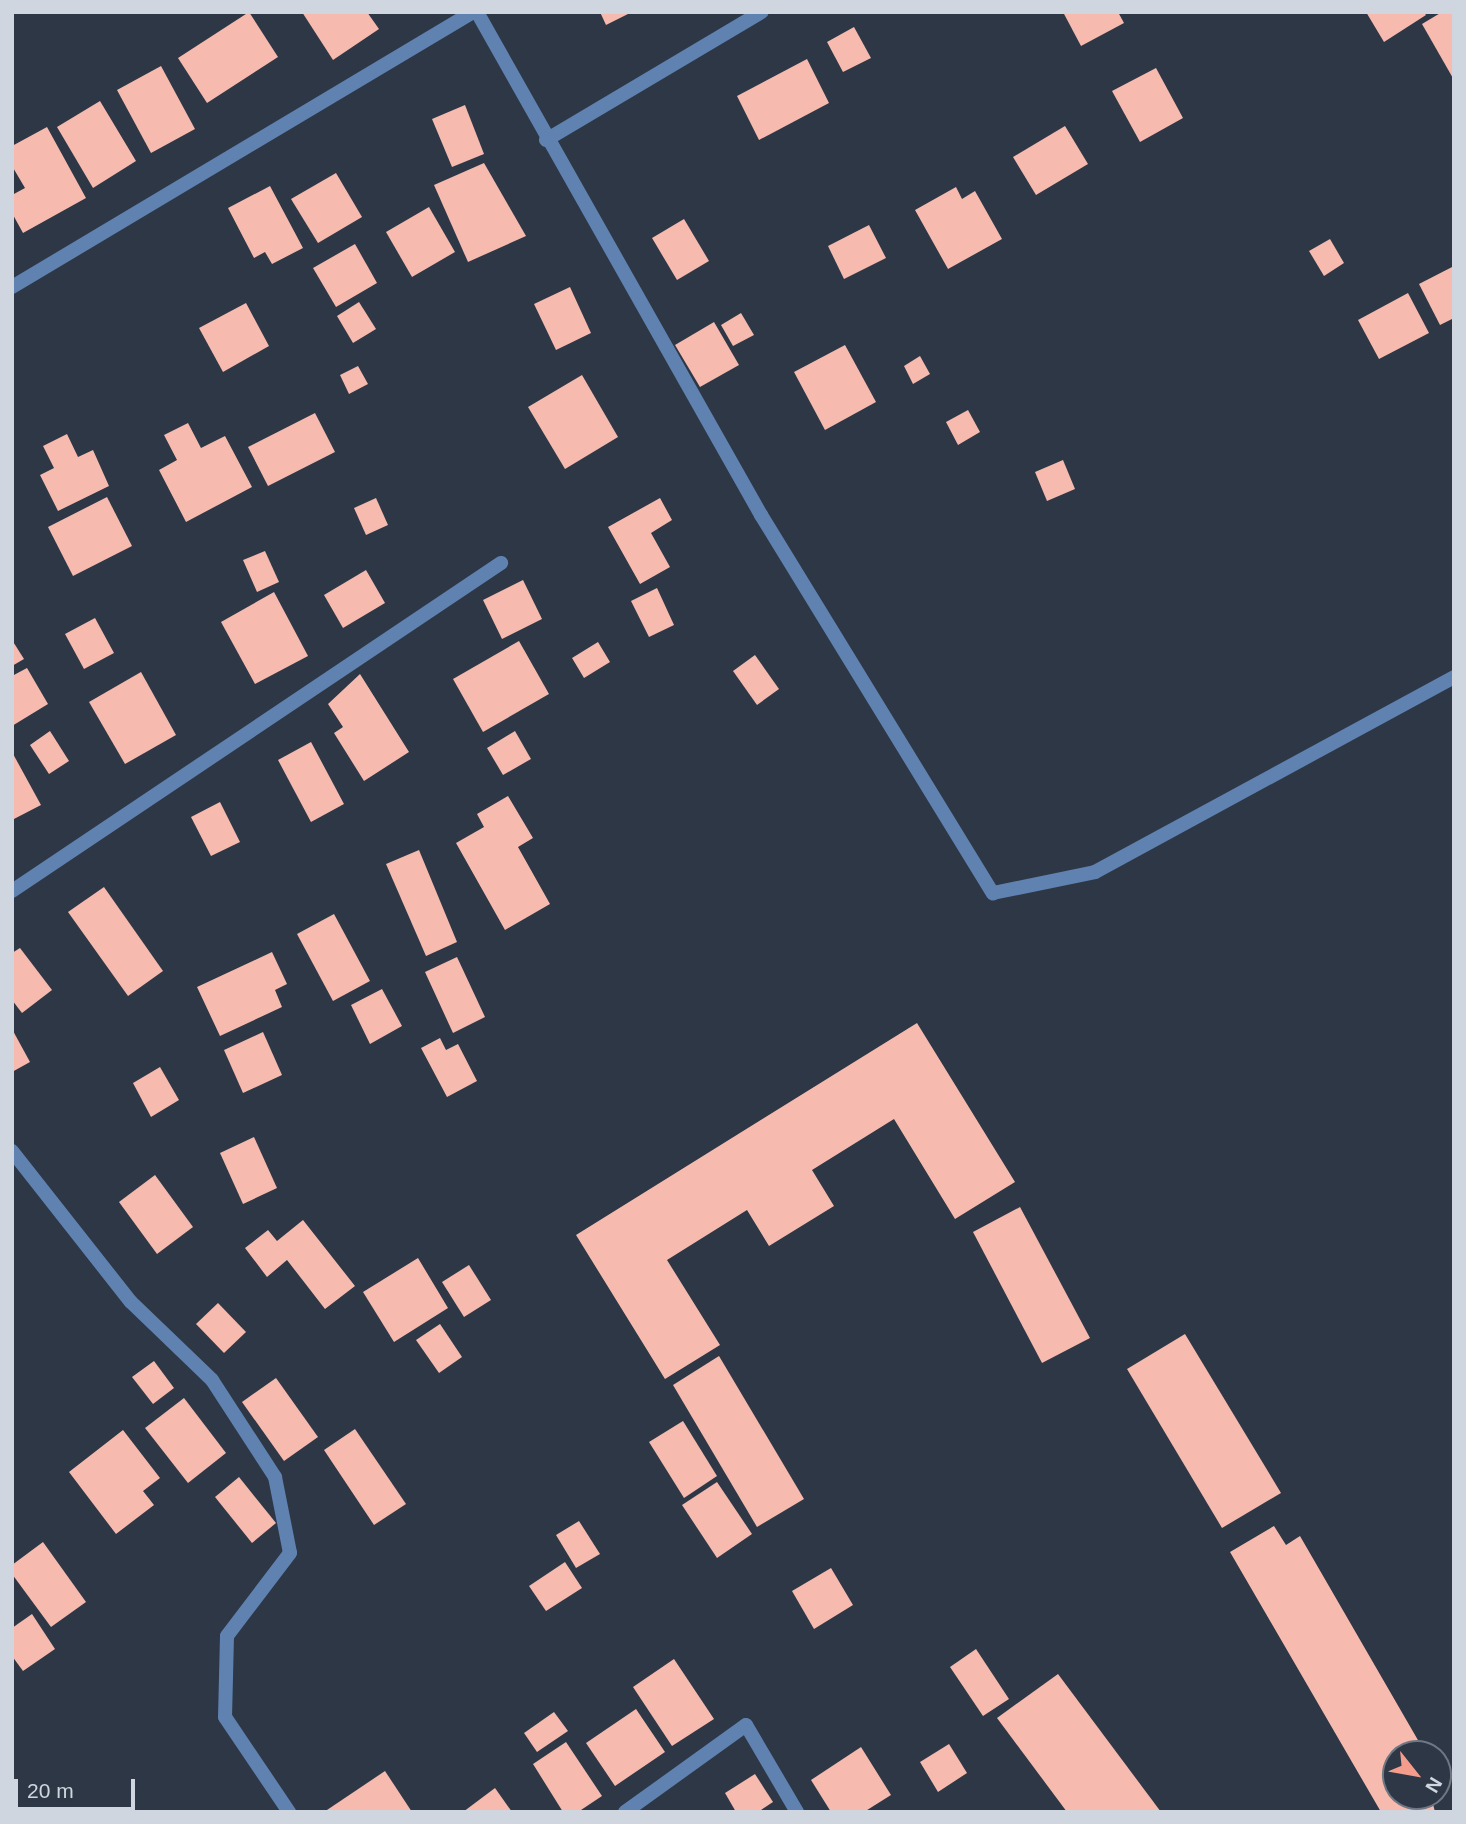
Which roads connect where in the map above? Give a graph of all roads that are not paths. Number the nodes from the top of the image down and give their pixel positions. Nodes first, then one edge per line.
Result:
1 (475, 12) edge
2 (762, 12) edge
3 (546, 140) junction
4 (12, 287) edge
5 (501, 563) dead end
6 (1454, 677) edge
7 (12, 891) edge
8 (12, 1152) edge
9 (289, 1812) edge
10 (625, 1812) edge
11 (797, 1812) edge

1 - 3 street
1 - 4 street
2 - 3 street
3 - 6 street
5 - 7 street
8 - 9 street
10 - 11 street

